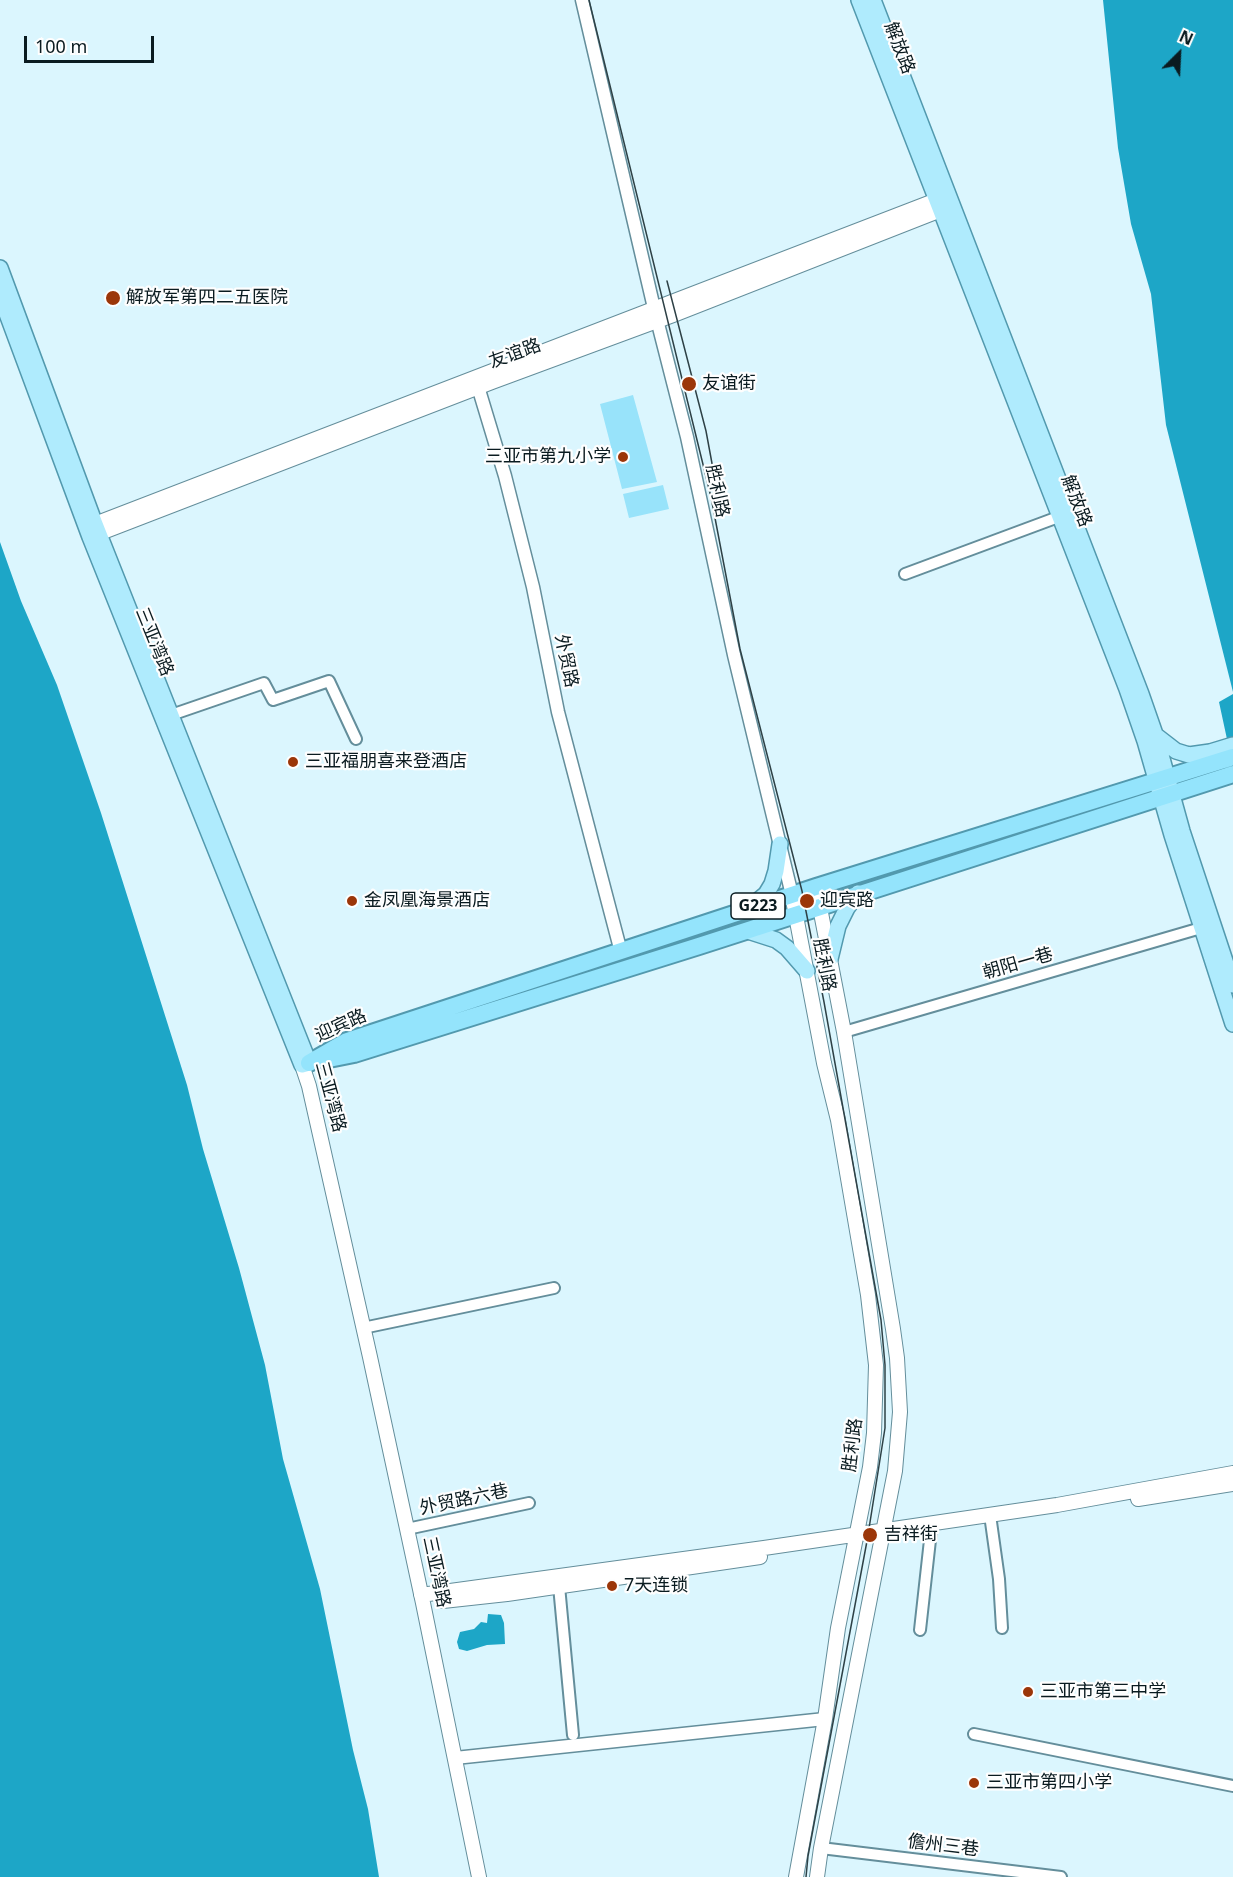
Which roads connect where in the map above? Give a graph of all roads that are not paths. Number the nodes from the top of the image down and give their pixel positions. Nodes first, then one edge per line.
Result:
1 (582, 0) edge
2 (860, 0) edge
3 (873, 0) edge
4 (945, 203) junction
5 (0, 268) edge
6 (0, 295) edge
7 (656, 314) junction
8 (477, 382) junction
9 (1061, 516) junction
10 (93, 530) junction
11 (905, 574) dead end
12 (171, 715) junction
13 (1154, 734) junction
14 (356, 739) dead end
15 (1233, 745) edge
16 (1233, 757) edge
17 (1213, 765) junction
18 (1233, 774) edge
19 (1161, 778) junction
20 (1166, 795) junction
21 (780, 844) junction
22 (816, 887) junction
23 (858, 893) junction
24 (792, 895) junction
25 (820, 906) junction
26 (747, 910) junction
27 (796, 914) junction
28 (1201, 928) junction
29 (748, 931) junction
30 (621, 952) junction
31 (830, 959) junction
32 (807, 971) junction
33 (1233, 985) edge
34 (1233, 1024) edge
35 (844, 1032) junction
36 (305, 1064) junction
37 (554, 1288) dead end
38 (363, 1328) junction
39 (1233, 1473) edge
40 (1233, 1484) edge
41 (529, 1503) dead end
42 (991, 1522) junction
43 (406, 1529) junction
44 (931, 1531) junction
45 (884, 1534) junction
46 (856, 1538) junction
47 (559, 1586) junction
48 (422, 1599) junction
49 (1002, 1628) dead end
50 (920, 1630) dead end
51 (825, 1719) junction
52 (974, 1734) dead end
53 (573, 1735) dead end
54 (455, 1758) junction
55 (1233, 1786) edge
56 (821, 1848) junction
57 (479, 1877) edge
58 (796, 1877) edge
59 (817, 1877) edge
60 (1061, 1877) edge

1 - 7 street, 胜利路
2 - 4 main road, 解放路
3 - 4 main road, 解放路
4 - 7 main road, 友谊路
4 - 9 main road, 解放路
4 - 13 main road, 解放路
5 - 10 main road, 三亚湾路
6 - 10 main road, 三亚湾路
7 - 8 main road, 友谊路
7 - 21 street, 胜利路
8 - 10 main road, 友谊路
8 - 30 street, 外贸路
9 - 11 street
9 - 19 main road, 解放路
10 - 12 main road, 三亚湾路
10 - 36 main road, 三亚湾路
12 - 14 street
12 - 36 main road, 三亚湾路
13 - 17 main road
13 - 19 main road, 解放路
15 - 17 main road
16 - 17 highway, G223
17 - 18 highway, G223
17 - 19 highway, 迎宾路 / G223
17 - 20 highway, 迎宾路 / G223
19 - 20 main road, 解放路
19 - 22 highway, 迎宾路 / G223
20 - 23 highway, 迎宾路 / G223
20 - 28 main road, 解放路
20 - 33 main road, 解放路
21 - 24 street, 胜利路
21 - 26 main road
22 - 24 highway, 迎宾路 / G223
22 - 25 main road, 胜利路
23 - 25 highway, 迎宾路 / G223
23 - 31 main road
24 - 26 highway, 迎宾路 / G223
24 - 27 main road, 胜利路
25 - 27 highway, 迎宾路 / G223
25 - 31 main road, 胜利路
26 - 30 highway, 迎宾路 / G223
27 - 29 highway, 迎宾路 / G223
27 - 32 main road, 胜利路
28 - 34 main road, 解放路
28 - 35 street, 朝阳一巷
29 - 32 main road
29 - 36 highway, 迎宾路 / G223
30 - 36 highway, 迎宾路 / G223
31 - 35 main road, 胜利路
32 - 46 main road, 胜利路
35 - 45 main road, 胜利路
36 - 38 main road, 三亚湾路
37 - 38 street
38 - 43 main road, 三亚湾路
39 - 45 main road
40 - 42 main road
41 - 43 street, 外贸路六巷
42 - 44 main road
42 - 49 street
43 - 48 main road, 三亚湾路
44 - 45 main road
44 - 50 street
45 - 46 main road
45 - 56 main road, 胜利路
46 - 47 main road
46 - 48 main road
46 - 51 main road, 胜利路
47 - 48 main road
47 - 53 street
48 - 54 main road, 三亚湾路
51 - 54 street
51 - 58 main road, 胜利路
52 - 55 street
54 - 57 main road, 三亚湾路
56 - 59 main road, 胜利路
56 - 60 street, 儋州三巷

